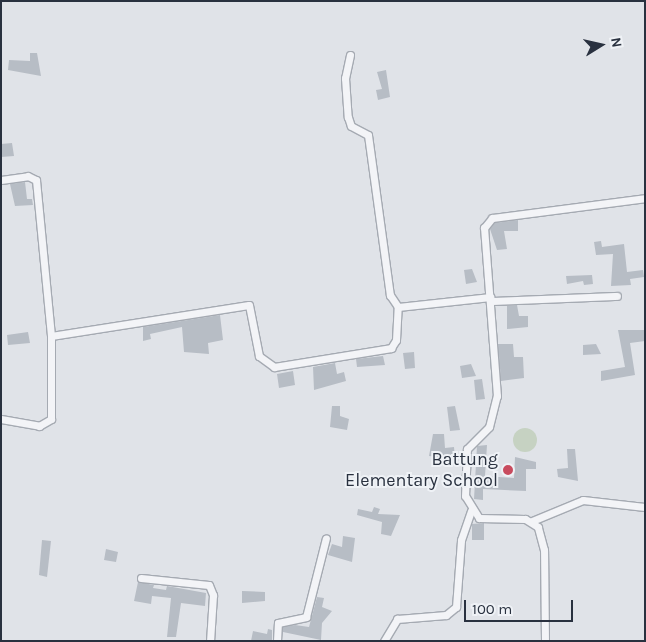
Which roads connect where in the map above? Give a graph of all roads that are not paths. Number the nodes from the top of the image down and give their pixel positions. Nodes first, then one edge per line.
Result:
1 (350, 55) dead end
2 (1, 180) edge
3 (645, 198) edge
4 (617, 296) dead end
5 (490, 299) junction
6 (398, 307) junction
7 (51, 336) junction
8 (1, 419) edge
9 (645, 507) edge
10 (471, 510) junction
11 (532, 521) junction
12 (326, 538) dead end
13 (141, 578) dead end
14 (210, 641) edge
15 (278, 641) edge
16 (384, 641) edge
17 (545, 641) edge

1 - 6 street
2 - 7 street
3 - 5 street
4 - 5 street
5 - 6 street
5 - 10 street
6 - 7 street
7 - 8 street
9 - 11 street
10 - 11 street
10 - 16 street
11 - 17 street
12 - 15 street
13 - 14 street

